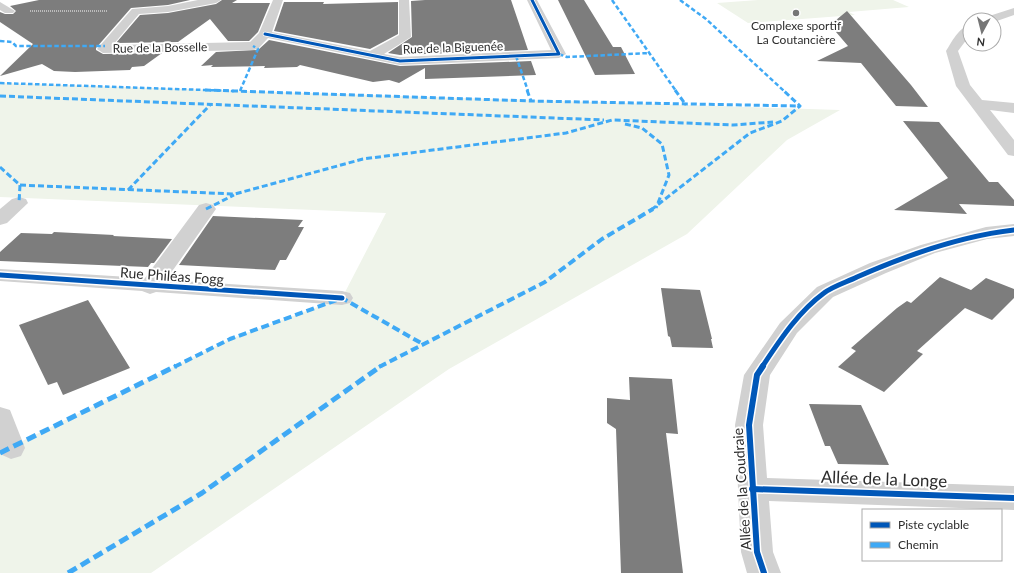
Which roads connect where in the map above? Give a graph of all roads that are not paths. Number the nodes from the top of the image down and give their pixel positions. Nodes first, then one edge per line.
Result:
1 (216, 0) edge
2 (278, 0) edge
3 (404, 0) edge
4 (532, 0) edge
5 (1014, 11) edge
6 (1002, 15) edge
7 (265, 34) junction
8 (962, 36) edge
9 (372, 56) junction
10 (976, 104) junction
11 (1014, 108) edge
12 (1014, 151) edge
13 (18, 203) dead end
14 (206, 209) dead end
15 (0, 219) edge
16 (1014, 230) edge
17 (0, 275) edge
18 (150, 286) junction
19 (342, 298) dead end
20 (0, 417) edge
21 (11, 448) dead end
22 (752, 489) junction
23 (1014, 498) edge
24 (764, 573) edge

1 - 7 street, Rue de la Bosselle
2 - 7 street
3 - 9 street
4 - 9 street, Rue de la Biguenée
5 - 6 street
7 - 9 street, Rue de la Biguenée
8 - 10 street
10 - 11 street
10 - 12 street
13 - 15 street
14 - 18 street
16 - 22 street, Allée de la Coudraie
17 - 18 street, Rue Philéas Fogg
18 - 19 street, Rue Philéas Fogg
20 - 21 street
22 - 23 street, Allée de la Longe
22 - 24 street, Allée de la Coudraie

